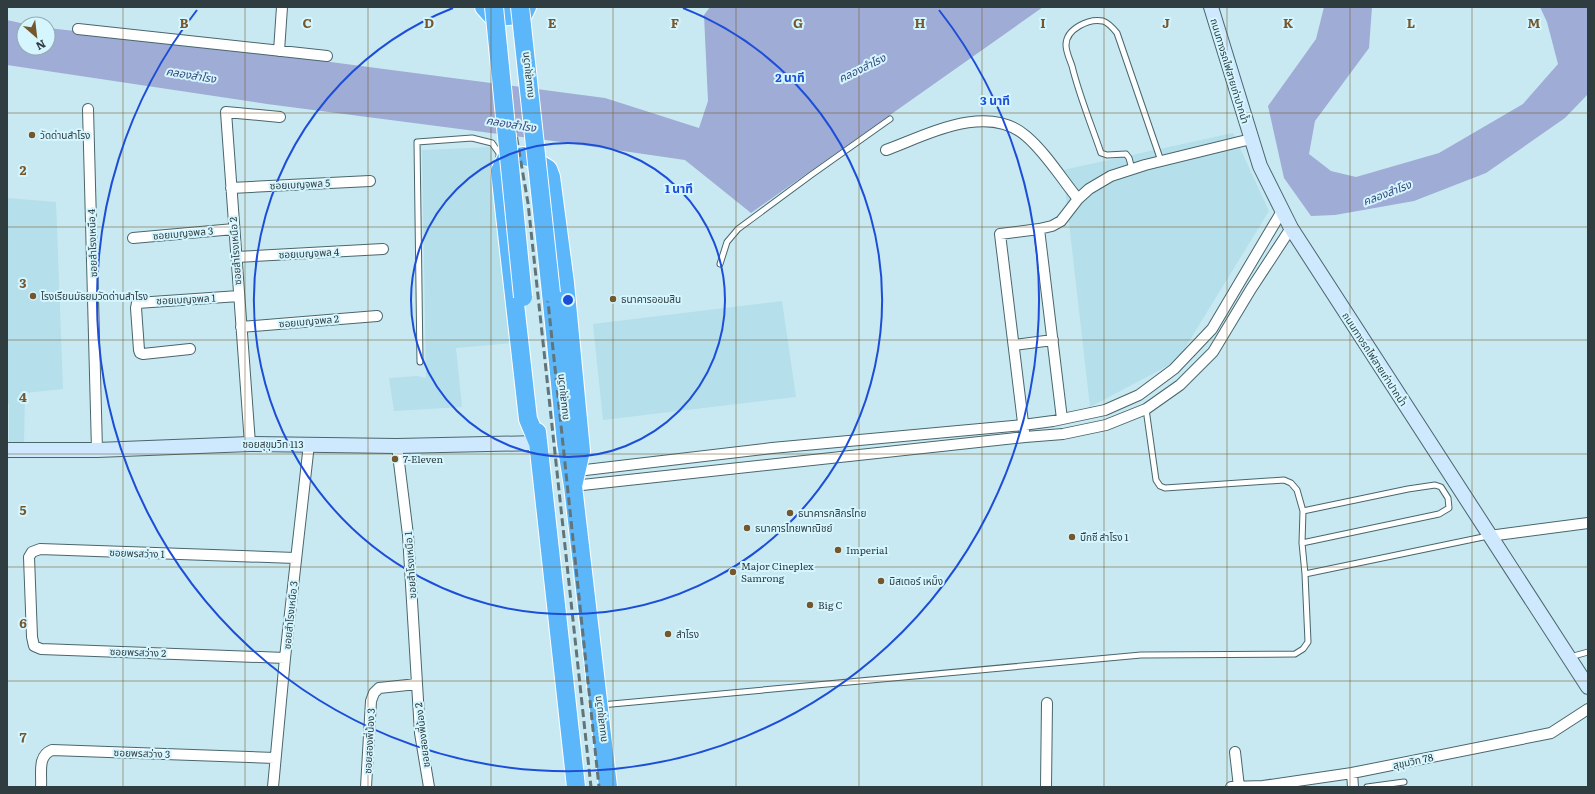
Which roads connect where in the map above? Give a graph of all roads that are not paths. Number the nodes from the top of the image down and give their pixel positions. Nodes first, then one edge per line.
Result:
1 (282, 7) edge
2 (484, 7) edge
3 (494, 7) edge
4 (520, 7) edge
5 (527, 7) edge
6 (1211, 7) edge
7 (78, 29) dead end
8 (279, 51) junction
9 (327, 56) dead end
10 (88, 109) dead end
11 (280, 117) dead end
12 (890, 119) dead end
13 (1251, 139) junction
14 (886, 150) dead end
15 (1161, 161) junction
16 (1132, 169) junction
17 (500, 171) junction
18 (370, 181) dead end
19 (230, 188) junction
20 (1078, 199) junction
21 (1282, 211) junction
22 (1291, 228) junction
23 (234, 229) junction
24 (1039, 229) junction
25 (133, 238) dead end
26 (383, 249) dead end
27 (236, 257) junction
28 (720, 264) dead end
29 (239, 296) junction
30 (377, 316) dead end
31 (1216, 321) junction
32 (241, 327) junction
33 (1227, 328) junction
34 (1052, 340) junction
35 (1014, 344) junction
36 (190, 349) dead end
37 (420, 362) dead end
38 (1139, 395) junction
39 (1146, 409) junction
40 (1062, 419) junction
41 (1023, 424) junction
42 (1025, 437) junction
43 (538, 443) junction
44 (250, 444) junction
45 (308, 444) junction
46 (397, 446) junction
47 (7, 450) edge
48 (97, 450) junction
49 (575, 478) junction
50 (1303, 511) junction
51 (1588, 523) edge
52 (1489, 536) junction
53 (1302, 543) junction
54 (295, 558) junction
55 (1305, 574) junction
56 (31, 604) joint
57 (1588, 652) edge
58 (1569, 657) junction
59 (285, 658) junction
60 (417, 684) junction
61 (1588, 686) edge
62 (1048, 703) dead end
63 (598, 705) junction
64 (1588, 709) edge
65 (1235, 752) dead end
66 (275, 758) junction
67 (1352, 773) junction
68 (1404, 782) dead end
69 (1263, 786) edge
70 (41, 787) edge
71 (273, 787) edge
72 (366, 787) edge
73 (429, 787) edge
74 (576, 787) edge
75 (608, 787) edge
76 (1046, 787) edge
77 (1231, 787) edge
78 (1239, 787) edge
79 (1353, 787) edge
80 (1367, 787) edge

1 - 8 street
2 - 5 highway
3 - 43 highway, bridge
4 - 49 highway, ถนนสุขุมวิท, bridge
6 - 13 main road, ถนนทางรถไฟสายเก่าปากน้ำ
7 - 8 street
8 - 9 street
10 - 48 street, ซอยสำโรงเหนือ 4
11 - 19 street, ซอยสำโรงเหนือ 2
12 - 28 lane
13 - 15 street
13 - 21 main road, ถนนทางรถไฟสายเก่าปากน้ำ
14 - 20 street
15 - 16 street
15 - 16 lane
16 - 20 street
17 - 37 lane
17 - 43 highway
17 - 49 highway
18 - 19 street, ซอยเบญจพล 5
19 - 23 street, ซอยสำโรงเหนือ 2
20 - 24 street
21 - 22 main road, ถนนทางรถไฟสายเก่าปากน้ำ
21 - 31 street
22 - 33 street
22 - 52 main road, ถนนทางรถไฟสายเก่าปากน้ำ
23 - 25 street, ซอยเบญจพล 3
23 - 27 street, ซอยสำโรงเหนือ 2
24 - 34 street
24 - 35 street
26 - 27 street, ซอยเบญจพล 4
27 - 29 street, ซอยสำโรงเหนือ 2
29 - 32 street, ซอยสำโรงเหนือ 2
29 - 36 street, ซอยเบญจพล 1
30 - 32 street, ซอยเบญจพล 2
31 - 33 street
31 - 38 street
32 - 44 street, ซอยสำโรงเหนือ 2
33 - 39 street
34 - 35 street
34 - 40 street
35 - 41 street
38 - 39 street
38 - 40 street
39 - 42 street
39 - 50 lane
40 - 41 street
41 - 42 street
41 - 49 street
42 - 49 street
43 - 46 main road, ซอยสุขุมวิท 113
43 - 74 highway
44 - 45 main road, ซอยสุขุมวิท 113
44 - 48 main road, ซอยสุขุมวิท 113
45 - 46 main road, ซอยสุขุมวิท 113
45 - 54 street, ซอยสำโรงเหนือ 3
46 - 60 street, ซอยสำโรงเหนือ 1
47 - 48 main road, ซอยสุขุมวิท 113
49 - 63 highway, ถนนสุขุมวิท
50 - 53 lane
50 - 53 lane
51 - 52 street
52 - 55 lane
52 - 58 main road, ถนนทางรถไฟสายเก่าปากน้ำ
53 - 55 lane
54 - 56 street, ซอยพรสว่าง 1
54 - 59 street, ซอยสำโรงเหนือ 3
55 - 63 lane
56 - 59 street, ซอยพรสว่าง 2
57 - 58 lane
58 - 61 main road, ถนนทางรถไฟสายเก่าปากน้ำ
59 - 66 street, ซอยสำโรงเหนือ 3
60 - 72 street, ซอยสองพี่น้อง 3
60 - 73 street, ซอยสองพี่น้อง 2
62 - 76 street
63 - 75 highway, ถนนสุขุมวิท
64 - 67 street, สุขุมวิท 78
65 - 78 street
66 - 70 street, ซอยพรสว่าง 3
66 - 71 street, ซอยสำโรงเหนือ 3
67 - 69 street, สุขุมวิท 78
67 - 79 street
68 - 80 lane
69 - 78 street, สุขุมวิท 78
77 - 78 street, สุขุมวิท 78

